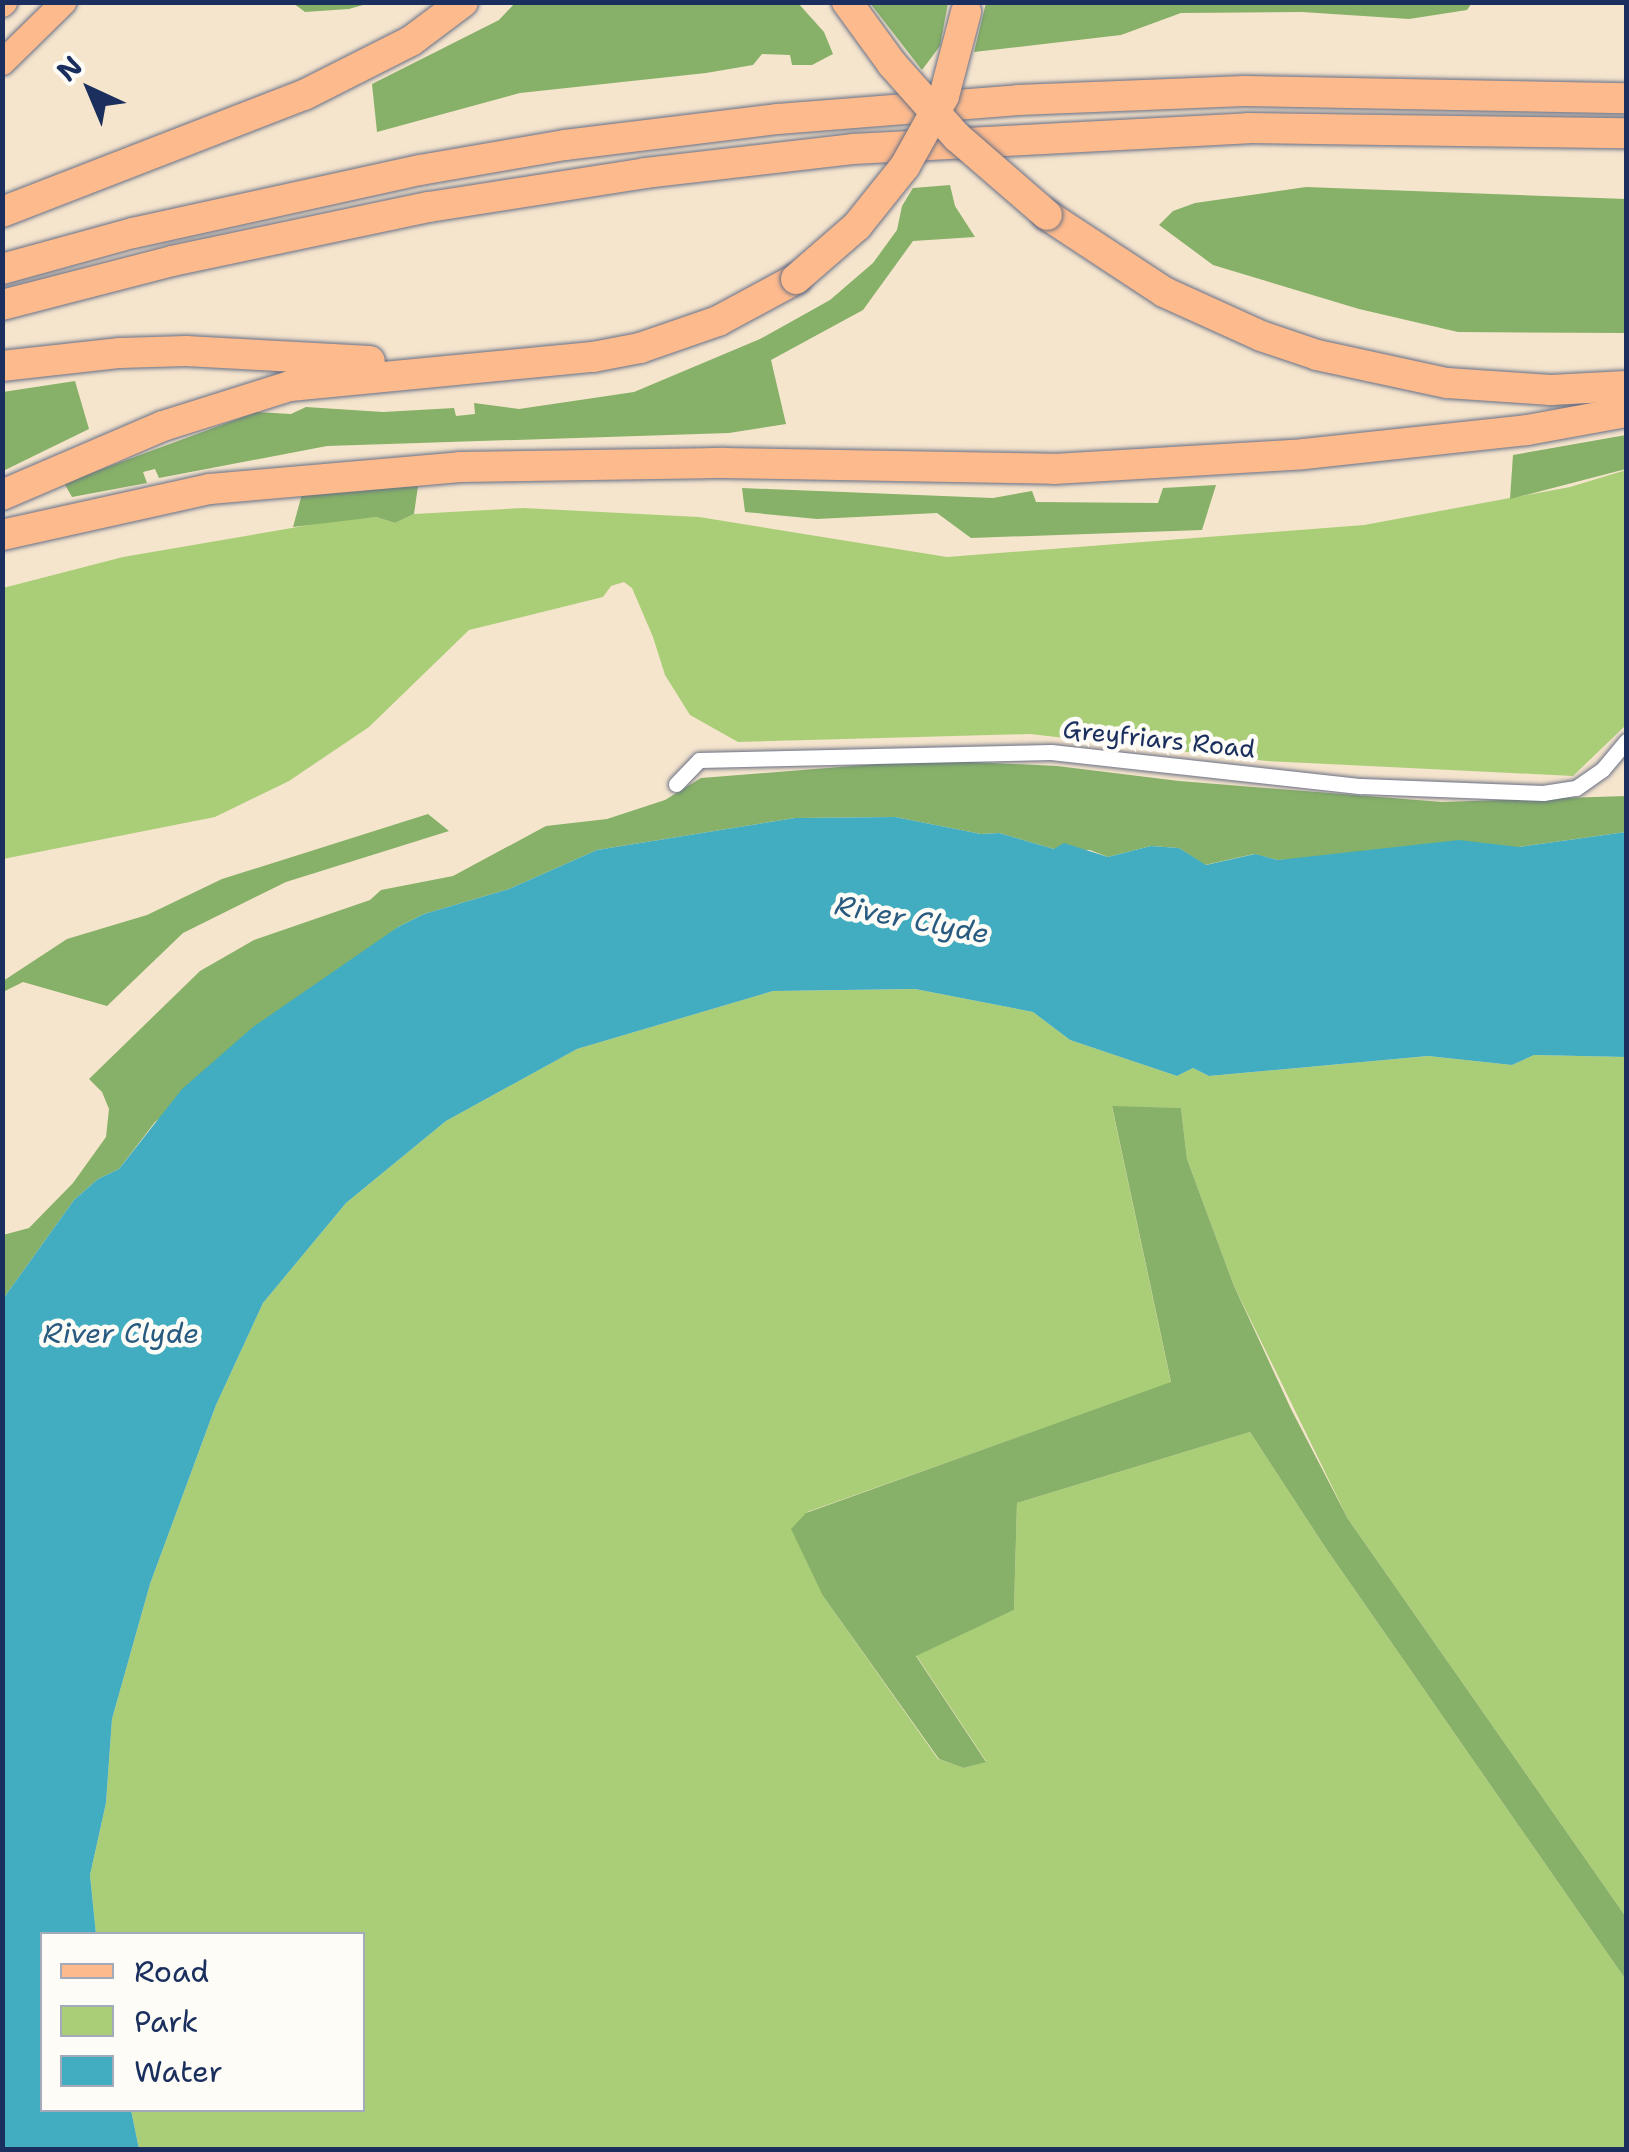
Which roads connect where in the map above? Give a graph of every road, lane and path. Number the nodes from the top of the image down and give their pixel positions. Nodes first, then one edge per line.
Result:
1 (63, 2) edge
2 (463, 2) edge
3 (846, 2) edge
4 (967, 7) edge
5 (2, 62) edge
6 (1626, 98) edge
7 (1626, 134) edge
8 (2, 212) edge
9 (2, 269) edge
10 (2, 305) edge
11 (518, 363) junction
12 (2, 366) edge
13 (1626, 386) edge
14 (1626, 412) edge
15 (2, 495) edge
16 (2, 535) edge
17 (1626, 741) edge
18 (676, 784) dead end

1 - 5 main road
2 - 8 highway
3 - 13 highway, bridge
4 - 11 highway, bridge
6 - 9 highway
7 - 10 highway
11 - 12 highway
11 - 15 highway
14 - 16 highway
17 - 18 street, Greyfriars Road

